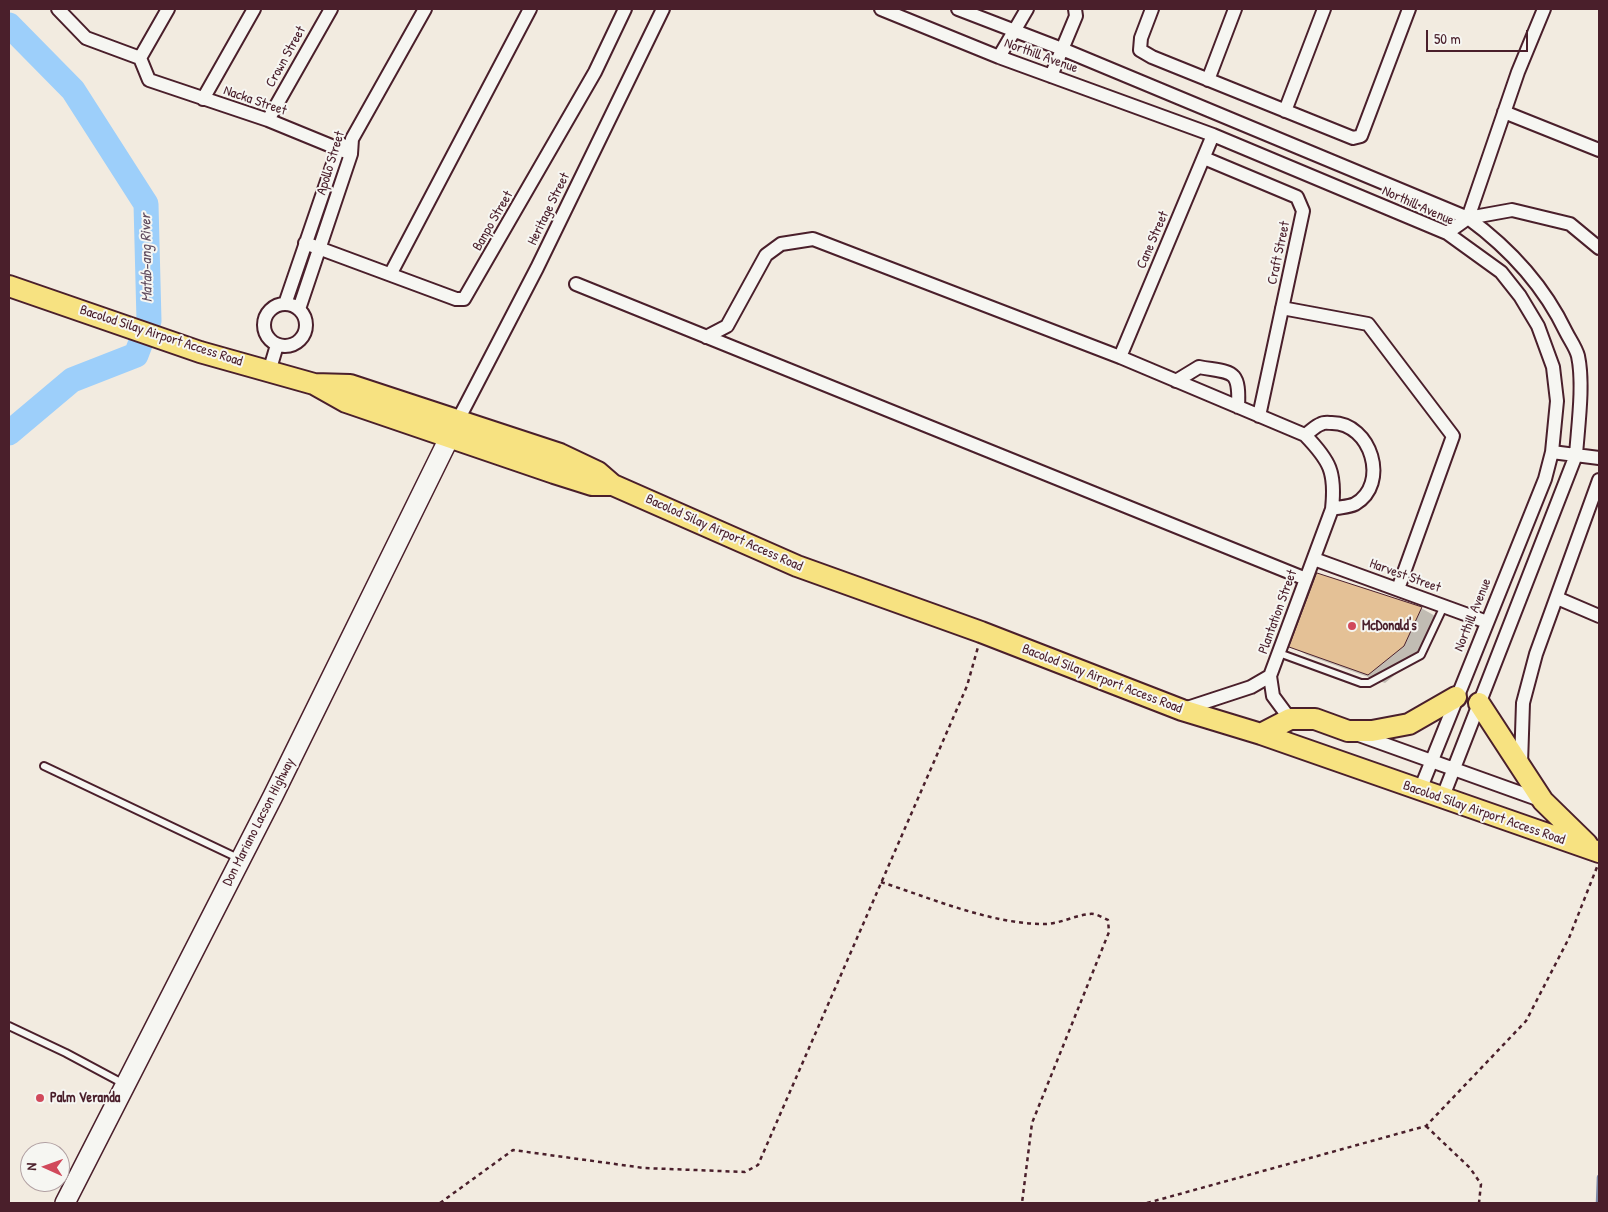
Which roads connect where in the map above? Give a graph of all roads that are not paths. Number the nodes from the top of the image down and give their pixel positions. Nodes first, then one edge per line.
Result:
1 (58, 9) edge
2 (168, 9) edge
3 (254, 9) edge
4 (331, 9) edge
5 (424, 9) edge
6 (530, 9) edge
7 (625, 9) edge
8 (663, 9) edge
9 (881, 9) edge
10 (958, 9) edge
11 (1027, 9) edge
12 (1075, 9) edge
13 (1152, 9) edge
14 (1235, 9) edge
15 (1324, 9) edge
16 (1409, 9) edge
17 (1544, 9) edge
18 (1013, 31) junction
19 (1062, 49) junction
20 (999, 57) junction
21 (140, 58) junction
22 (1051, 76) junction
23 (1208, 80) junction
24 (203, 99) junction
25 (1285, 111) junction
26 (1504, 112) junction
27 (268, 120) junction
28 (1213, 135) junction
29 (352, 139) junction
30 (338, 149) junction
31 (1599, 150) edge
32 (351, 154) junction
33 (1204, 158) junction
34 (1468, 218) junction
35 (1447, 234) junction
36 (305, 243) junction
37 (320, 248) junction
38 (1599, 248) edge
39 (391, 273) junction
40 (576, 284) dead end
41 (9, 286) edge
42 (285, 304) junction
43 (1282, 308) junction
44 (299, 309) junction
45 (706, 337) junction
46 (278, 345) junction
47 (1120, 358) junction
48 (270, 372) junction
49 (1176, 381) junction
50 (314, 384) junction
51 (1238, 407) junction
52 (1259, 416) junction
53 (458, 420) junction
54 (1305, 435) junction
55 (449, 439) junction
56 (1552, 452) junction
57 (1576, 455) junction
58 (1599, 458) edge
59 (1599, 480) edge
60 (613, 485) junction
61 (1332, 509) junction
62 (1314, 559) junction
63 (1306, 580) junction
64 (1398, 589) junction
65 (1557, 598) junction
66 (1444, 606) junction
67 (1599, 616) edge
68 (1486, 622) junction
69 (1279, 653) junction
70 (1270, 676) junction
71 (1456, 697) junction
72 (1479, 703) junction
73 (1182, 710) junction
74 (1290, 719) junction
75 (1348, 731) junction
76 (1261, 734) junction
77 (1431, 761) junction
78 (1521, 764) junction
79 (44, 766) dead end
80 (1454, 769) junction
81 (1420, 790) junction
82 (1442, 799) junction
83 (1543, 801) junction
84 (1598, 854) edge
85 (241, 859) junction
86 (9, 1026) edge
87 (125, 1084) junction
88 (65, 1203) edge

1 - 21 street
2 - 21 street
3 - 24 street
4 - 27 street, Crown Street
5 - 29 street, Apollo Street
6 - 39 street
7 - 39 street, Banpo Street
8 - 53 street, Heritage Street
9 - 20 street, Northill Avenue
10 - 18 street, Northill Avenue
11 - 18 street
12 - 19 street
13 - 23 street
14 - 23 street
15 - 25 street
16 - 25 street
17 - 26 street
18 - 19 street, Northill Avenue
18 - 20 street
19 - 22 street
19 - 34 street, Northill Avenue
20 - 22 street, Northill Avenue
21 - 24 street, Nacka Street
22 - 28 street, Northill Avenue
23 - 25 street
24 - 27 street, Nacka Street
26 - 31 street
26 - 34 street
27 - 30 street, Nacka Street
28 - 33 street, Cane Street
28 - 35 street, Northill Avenue
29 - 30 street
29 - 32 street, Apollo Street
30 - 32 street, Nacka Street
30 - 36 street
32 - 37 street, Apollo Street
33 - 43 street, Craft Street
33 - 47 street, Cane Street
34 - 35 street
34 - 38 street
34 - 57 street, Northill Avenue
35 - 56 street, Northill Avenue
36 - 37 street, Banpo Street
36 - 42 street
37 - 39 street, Banpo Street
37 - 44 street, Apollo Street
40 - 45 street
41 - 48 main road, Bacolod Silay Airport Access Road
42 - 44 street
42 - 46 street
43 - 52 street, Craft Street
43 - 64 street
44 - 46 street
45 - 47 street
45 - 63 street
46 - 48 street
47 - 49 street
48 - 50 main road, Bacolod Silay Airport Access Road
49 - 51 street
49 - 51 street
50 - 53 main road, Bacolod Silay Airport Access Road
50 - 55 main road, Bacolod Silay Airport Access Road
51 - 52 street
52 - 54 street
53 - 55 street, Don Mariano Lacson Highway
53 - 60 main road, Bacolod Silay Airport Access Road
54 - 61 street, Plantation Street
54 - 61 street
55 - 60 main road, Bacolod Silay Airport Access Road
55 - 85 street, Don Mariano Lacson Highway
56 - 57 street
56 - 68 street, Northill Avenue
57 - 58 street
57 - 72 street, Northill Avenue
59 - 65 street
60 - 73 main road, Bacolod Silay Airport Access Road
61 - 62 street, Plantation Street
62 - 63 street, Plantation Street
62 - 64 street, Harvest Street
63 - 69 street, Plantation Street
64 - 66 street, Harvest Street
65 - 67 street
65 - 78 street
66 - 68 street, Harvest Street
66 - 69 lane
68 - 71 street, Northill Avenue
69 - 70 street, Plantation Street
70 - 73 street
70 - 74 street
71 - 75 main road
71 - 77 street, Northill Avenue
72 - 78 main road
72 - 80 street, Northill Avenue
73 - 76 main road, Bacolod Silay Airport Access Road
74 - 75 main road
74 - 76 main road
75 - 77 street
76 - 81 main road, Bacolod Silay Airport Access Road
77 - 80 street
77 - 81 street, Northill Avenue
78 - 83 main road
79 - 85 lane
80 - 82 street, Northill Avenue
80 - 83 street
81 - 82 main road, Bacolod Silay Airport Access Road
82 - 84 main road, Bacolod Silay Airport Access Road
83 - 84 main road
85 - 87 street, Don Mariano Lacson Highway
86 - 87 lane
87 - 88 street, Don Mariano Lacson Highway

